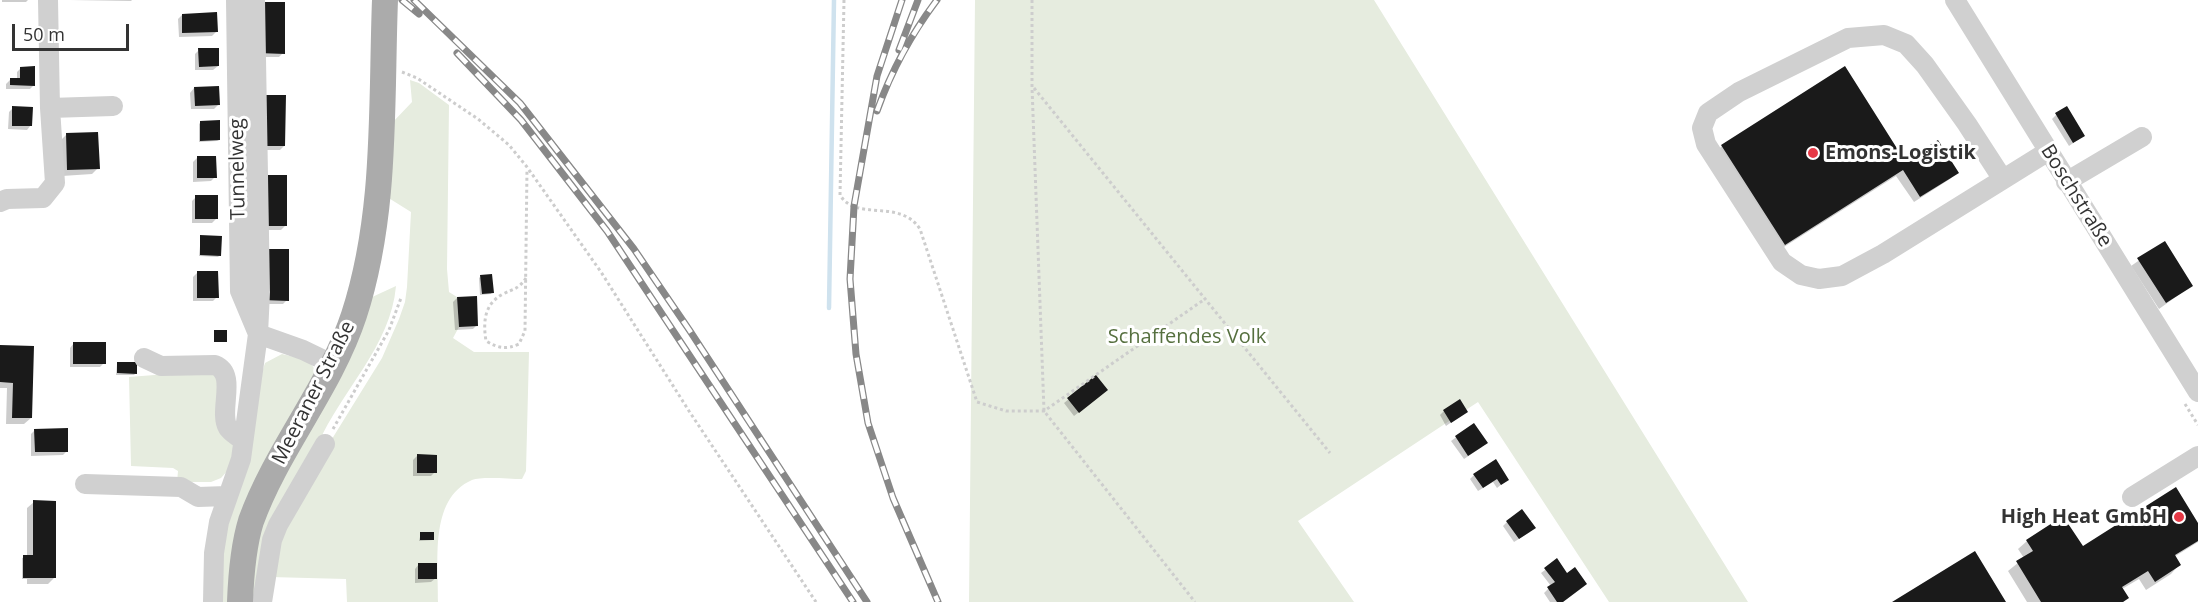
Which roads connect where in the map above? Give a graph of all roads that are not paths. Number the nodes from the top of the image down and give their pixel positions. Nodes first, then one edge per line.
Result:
1 (48, 0) edge
2 (236, 0) edge
3 (255, 0) edge
4 (1954, 0) edge
5 (385, 3) edge
6 (113, 106) dead end
7 (50, 108) junction
8 (2142, 137) dead end
9 (2047, 152) junction
10 (2002, 178) junction
11 (2066, 182) junction
12 (0, 202) edge
13 (258, 334) junction
14 (144, 358) dead end
15 (332, 364) junction
16 (2198, 392) edge
17 (243, 440) junction
18 (325, 444) road end
19 (2198, 456) edge
20 (85, 484) dead end
21 (227, 496) junction
22 (2132, 497) dead end
23 (213, 602) edge
24 (240, 602) edge
25 (262, 602) edge

1 - 7 street
2 - 13 street, Tunnelweg
3 - 13 street, Tunnelweg
4 - 9 street, Boschstraße
5 - 15 main road, Meeraner Straße
6 - 7 street
7 - 12 street
8 - 11 street
9 - 10 street
9 - 11 street, Boschstraße
10 - 10 street
11 - 16 street, Boschstraße
13 - 15 street
13 - 17 street, Tunnelweg
14 - 17 street
15 - 24 main road, Meeraner Straße
17 - 21 street, Tunnelweg
18 - 25 street
19 - 22 street
20 - 21 street
21 - 23 street, Tunnelweg

